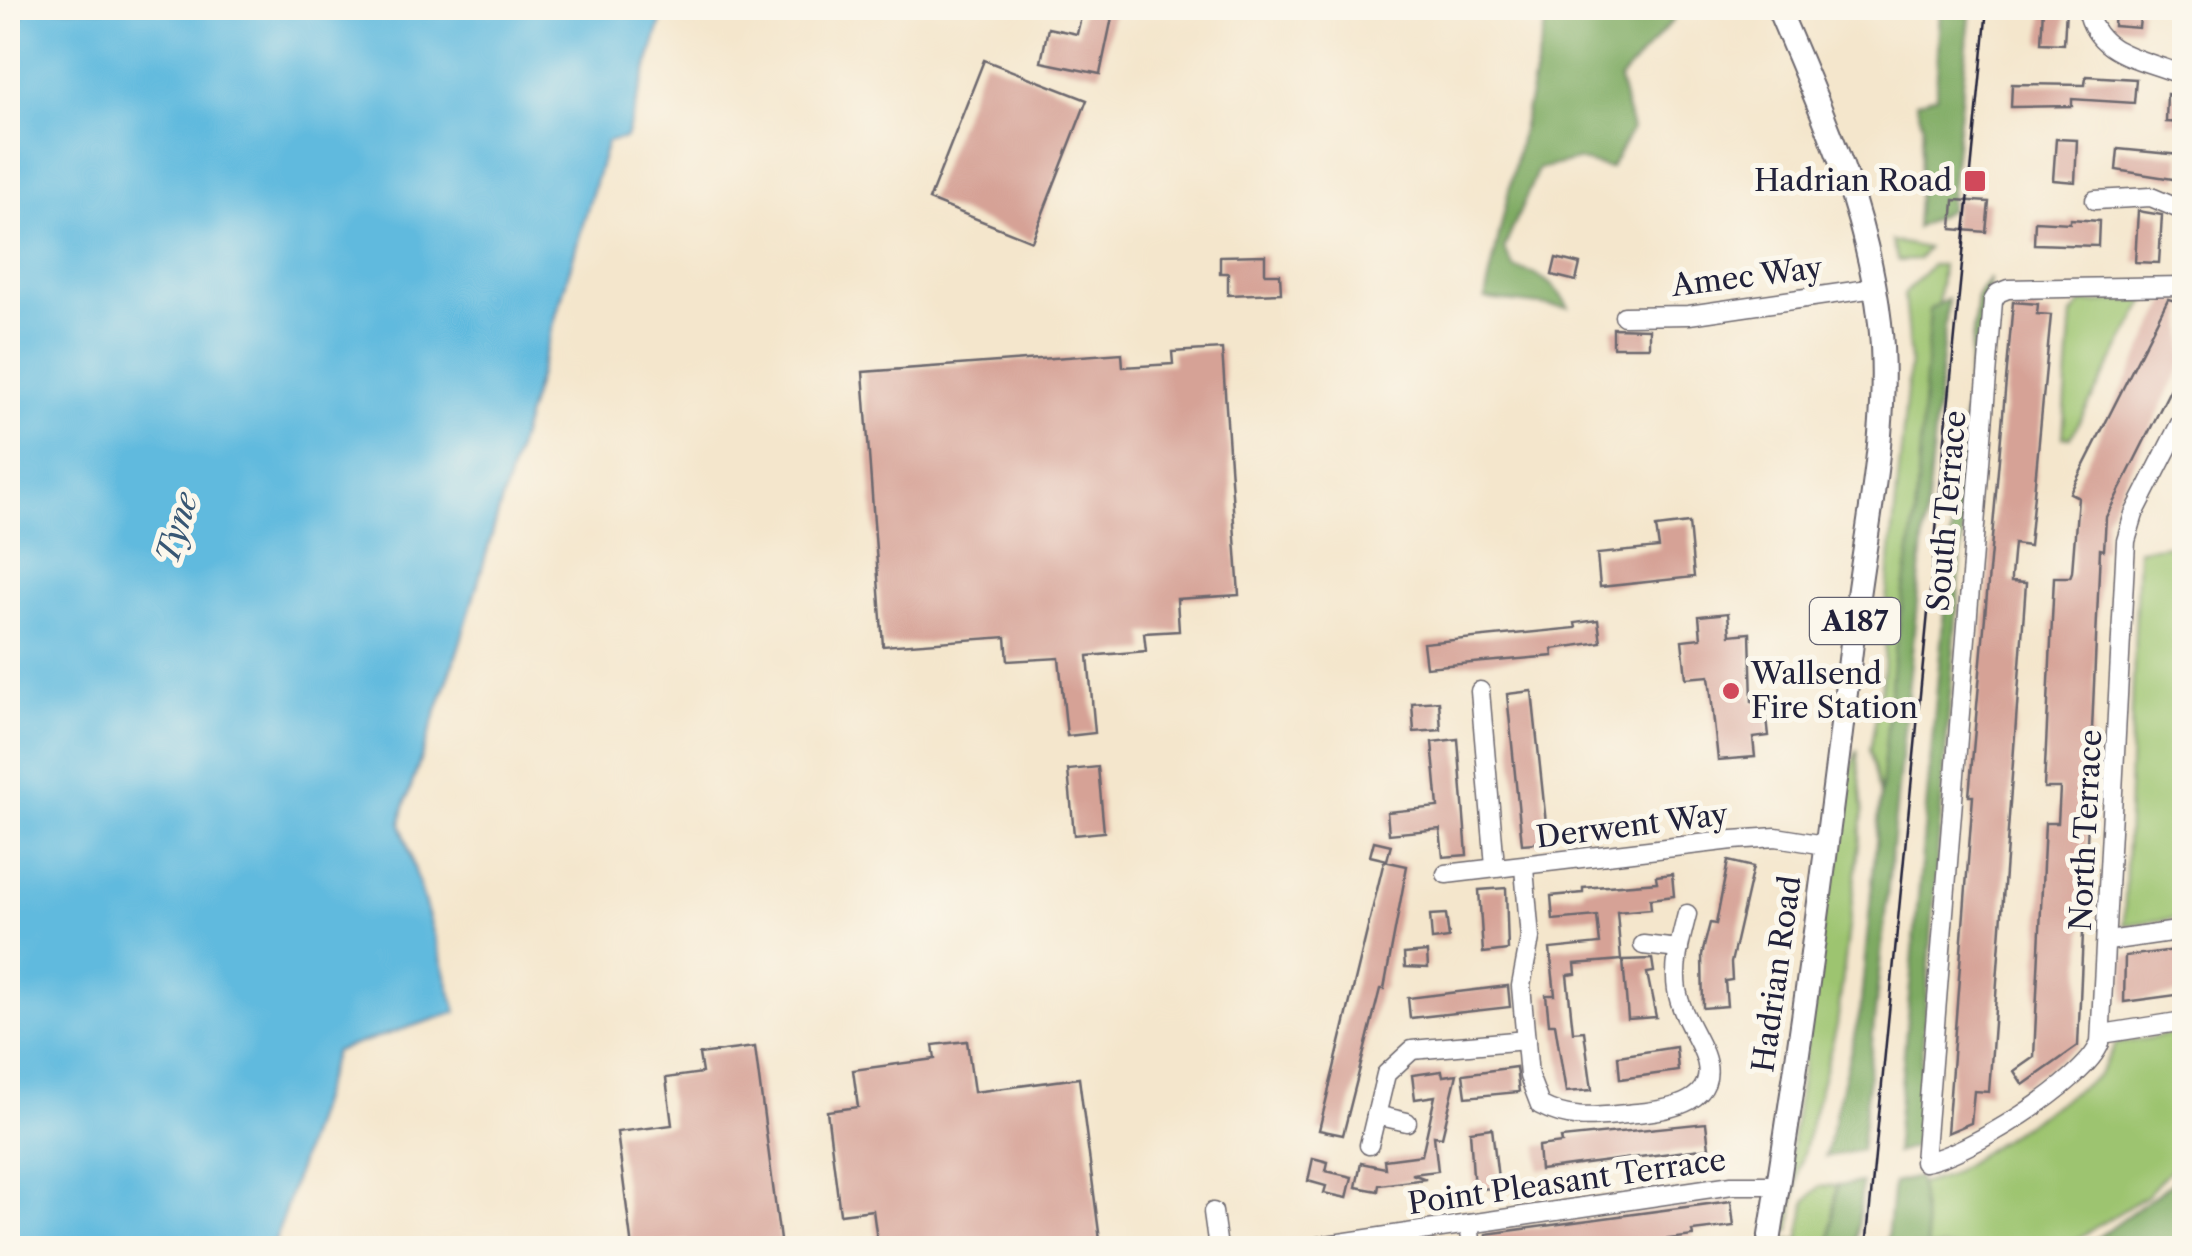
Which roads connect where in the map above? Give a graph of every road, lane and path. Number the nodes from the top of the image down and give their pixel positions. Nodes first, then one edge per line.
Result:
1 (1778, 8) edge
2 (2087, 8) edge
3 (2184, 76) edge
4 (2095, 200) dead end
5 (2184, 211) edge
6 (2184, 286) edge
7 (1875, 288) junction
8 (1624, 316) dead end
9 (2184, 416) edge
10 (1480, 691) dead end
11 (1825, 846) junction
12 (1495, 866) junction
13 (1524, 868) junction
14 (1446, 874) dead end
15 (1688, 914) dead end
16 (2184, 930) edge
17 (2108, 941) junction
18 (1642, 945) dead end
19 (1678, 949) junction
20 (2184, 1021) edge
21 (2102, 1034) junction
22 (1526, 1040) junction
23 (1376, 1116) junction
24 (1406, 1122) dead end
25 (1370, 1145) dead end
26 (1924, 1162) joint
27 (1778, 1185) junction
28 (1213, 1212) dead end
29 (1469, 1224) junction
30 (1218, 1248) edge
31 (1306, 1248) edge
32 (1472, 1248) edge
33 (1768, 1248) edge

1 - 7 main road, Hadrian Road / A187
2 - 3 street
4 - 5 street
6 - 26 street, South Terrace
7 - 8 street, Amec Way
7 - 11 main road, Hadrian Road / A187
9 - 17 street, North Terrace
10 - 12 street
11 - 13 street, Derwent Way
11 - 27 main road, Hadrian Road / A187
12 - 13 street, Derwent Way
12 - 14 street, Derwent Way
13 - 22 street
15 - 19 street
16 - 17 street
17 - 21 street, North Terrace
18 - 19 street
19 - 22 street
20 - 21 street
21 - 26 street, North Terrace
22 - 23 street
23 - 24 street
23 - 25 street
27 - 29 street, Point Pleasant Terrace
27 - 33 main road, Hadrian Road / A187
28 - 30 street
29 - 31 street, Point Pleasant Terrace
29 - 32 street

